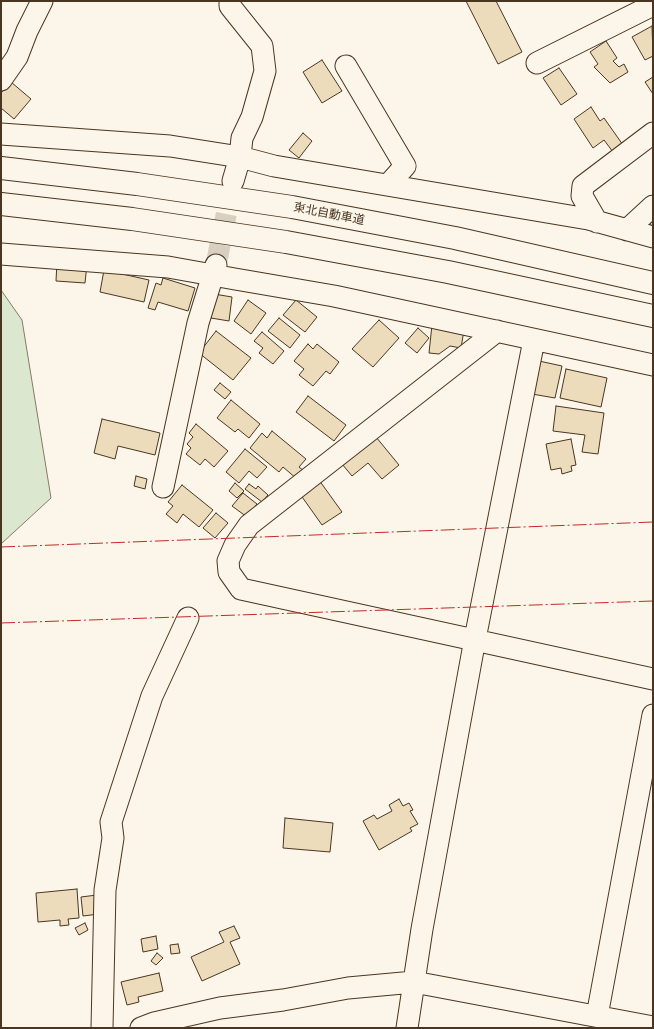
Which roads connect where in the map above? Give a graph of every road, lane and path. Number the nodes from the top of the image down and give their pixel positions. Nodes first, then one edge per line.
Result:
1 (42, 1) edge
2 (230, 1) edge
3 (653, 5) edge
4 (537, 63) dead end
5 (346, 66) dead end
6 (1, 80) edge
7 (653, 133) edge
8 (1, 134) edge
9 (240, 157) junction
10 (1, 168) edge
11 (234, 181) tunnel mouth
12 (388, 185) junction
13 (1, 204) edge
14 (653, 206) edge
15 (598, 222) junction
16 (627, 230) junction
17 (653, 237) edge
18 (1, 254) edge
19 (215, 270) junction
20 (653, 283) edge
21 (653, 316) edge
22 (498, 331) junction
23 (534, 340) junction
24 (653, 364) edge
25 (163, 487) dead end
26 (188, 618) dead end
27 (475, 639) junction
28 (653, 679) edge
29 (653, 715) edge
30 (414, 982) junction
31 (597, 1016) junction
32 (653, 1027) edge
33 (102, 1028) edge
34 (141, 1028) edge
35 (407, 1028) edge

1 - 6 street
2 - 9 street
3 - 4 street
5 - 12 street
7 - 15 street
8 - 9 street
9 - 11 street
9 - 12 street
10 - 20 highway, 東北自動車道
12 - 15 street
13 - 21 highway
14 - 16 street
15 - 16 street
16 - 17 street
18 - 19 street
19 - 22 street
19 - 25 street
22 - 23 street
22 - 27 street
23 - 24 street
23 - 27 street
26 - 33 street
27 - 28 street
27 - 30 street
29 - 31 street
30 - 31 street
30 - 34 street
30 - 35 street
31 - 32 street

